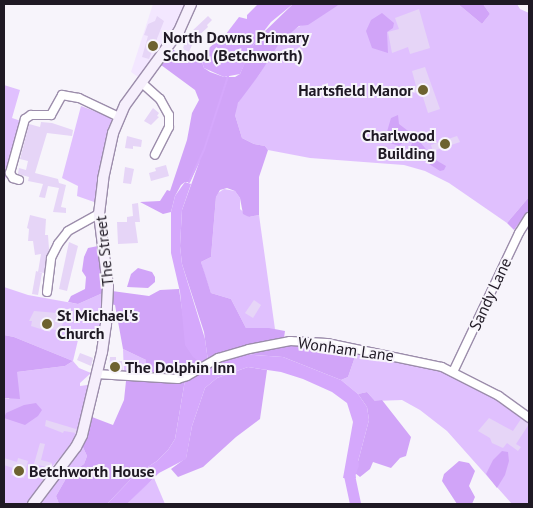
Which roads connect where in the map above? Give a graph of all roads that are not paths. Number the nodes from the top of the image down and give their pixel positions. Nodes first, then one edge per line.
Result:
1 (192, 4) edge
2 (142, 83) junction
3 (119, 117) junction
4 (155, 156) dead end
5 (19, 180) dead end
6 (99, 214) junction
7 (529, 217) edge
8 (47, 292) dead end
9 (453, 372) junction
10 (96, 374) junction
11 (529, 418) edge
12 (34, 504) edge

1 - 2 street, The Street
2 - 3 street, The Street
2 - 4 street
3 - 5 street
3 - 6 street, The Street
6 - 8 street
6 - 10 street, The Street
7 - 9 street, Sandy Lane
9 - 10 street, Wonham Lane
9 - 11 street, Wonham Lane
10 - 12 street, The Street

